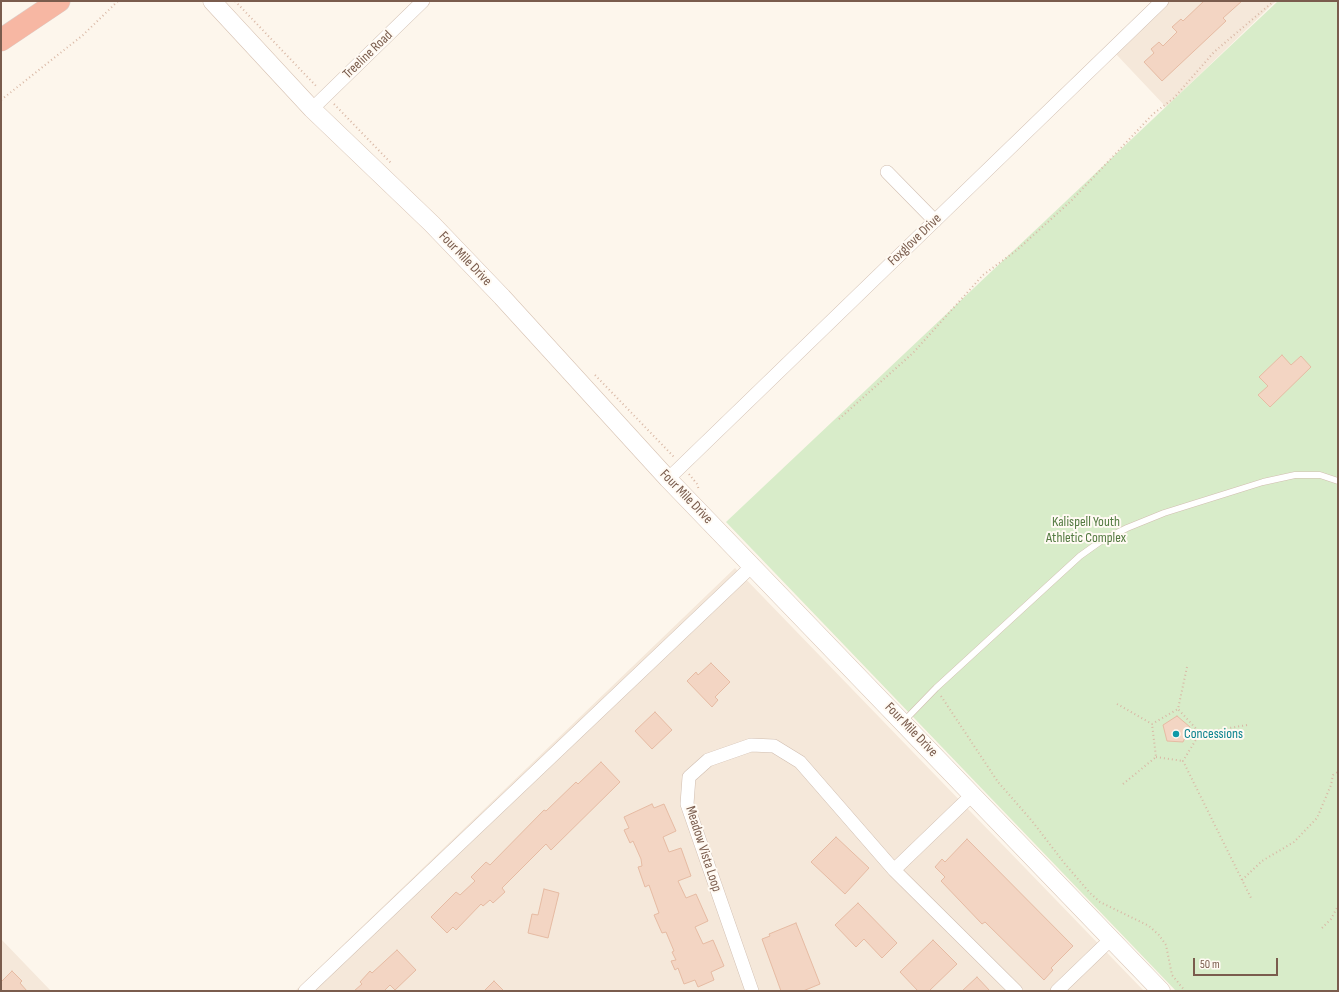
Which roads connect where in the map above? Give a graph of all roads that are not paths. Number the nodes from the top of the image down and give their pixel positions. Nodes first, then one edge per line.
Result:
1 (59, 1) edge
2 (212, 1) edge
3 (423, 1) edge
4 (1162, 1) edge
5 (1, 40) edge
6 (312, 109) junction
7 (887, 172) dead end
8 (935, 221) junction
9 (668, 479) junction
10 (1338, 481) edge
11 (752, 566) junction
12 (904, 722) junction
13 (973, 794) junction
14 (894, 870) junction
15 (1111, 939) junction
16 (305, 991) edge
17 (752, 991) edge
18 (1016, 991) edge
19 (1057, 991) edge
20 (1161, 991) edge

1 - 5 highway
2 - 6 street, Four Mile Drive
3 - 6 street, Treeline Road
4 - 8 street, Foxglove Drive
6 - 9 street, Four Mile Drive
7 - 8 street
8 - 9 street, Foxglove Drive
9 - 11 street, Four Mile Drive
10 - 12 lane
11 - 12 street, Four Mile Drive
11 - 16 street
12 - 13 street, Four Mile Drive
13 - 14 street
13 - 15 street, Four Mile Drive
14 - 17 street, Meadow Vista Loop
14 - 18 street, Meadow Vista Loop
15 - 19 street
15 - 20 street, Four Mile Drive

